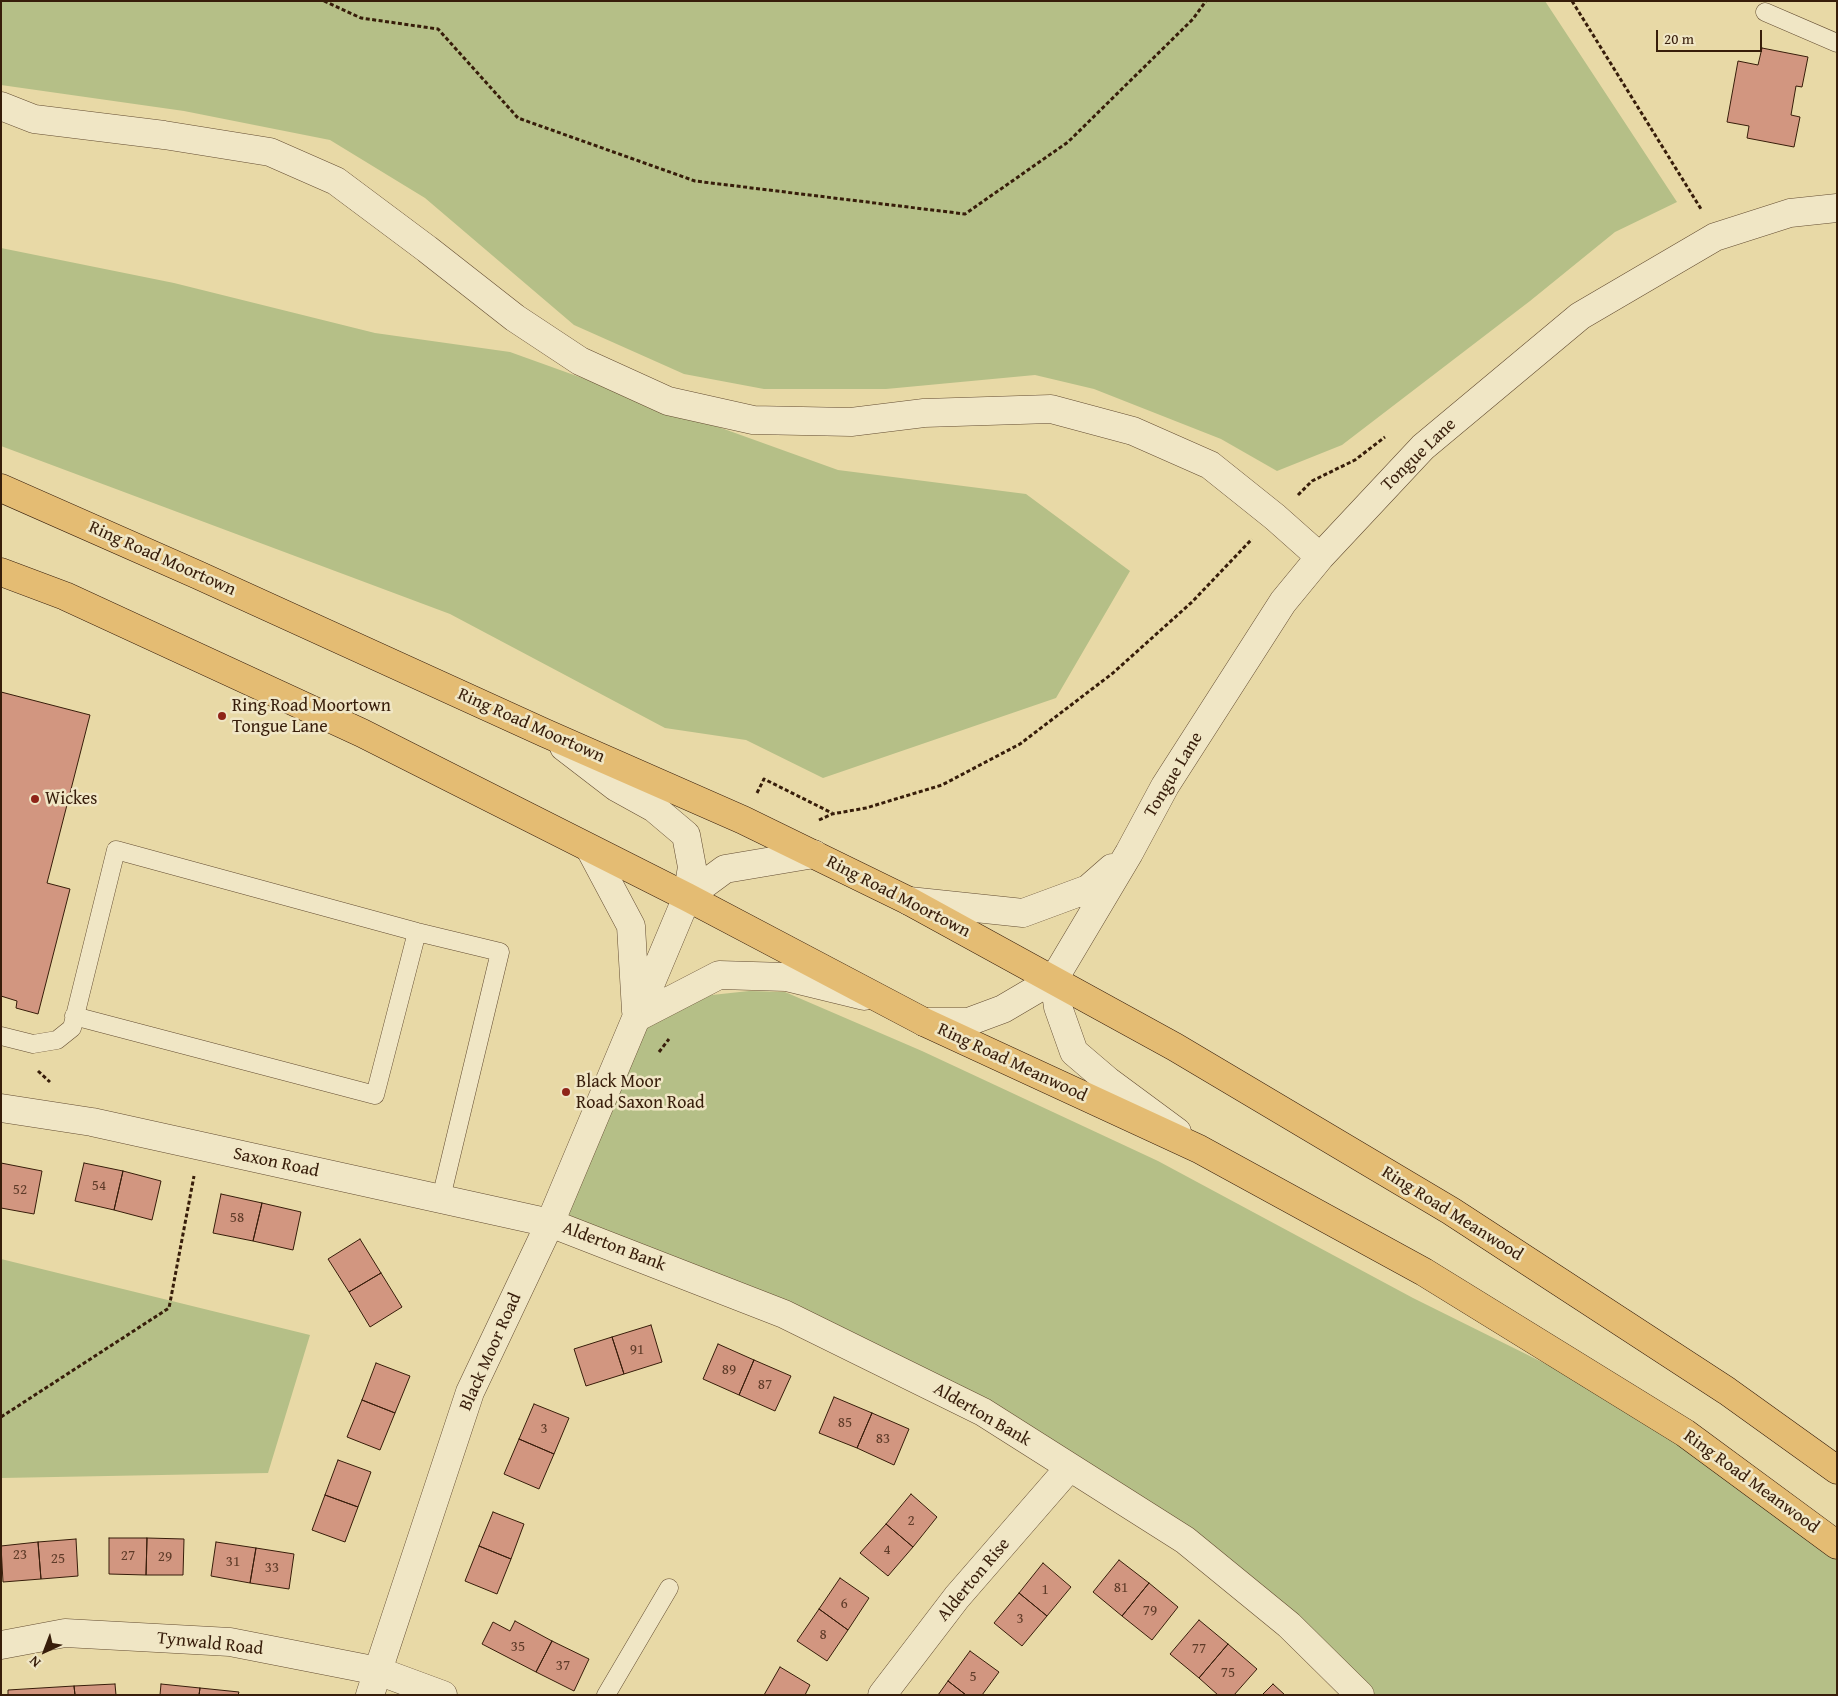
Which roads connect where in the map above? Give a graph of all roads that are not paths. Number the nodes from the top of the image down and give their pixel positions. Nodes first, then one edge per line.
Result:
1 (1765, 12) dead end
2 (1837, 43) edge
3 (1, 106) edge
4 (1837, 208) edge
5 (1, 488) edge
6 (1320, 557) junction
7 (1, 572) edge
8 (545, 733) junction
9 (590, 849) junction
10 (1129, 852) junction
11 (814, 854) junction
12 (687, 897) junction
13 (909, 901) junction
14 (417, 932) junction
15 (1054, 979) junction
16 (880, 1000) junction
17 (74, 1016) junction
18 (636, 1018) junction
19 (924, 1022) junction
20 (1, 1036) edge
21 (1, 1108) edge
22 (1199, 1149) junction
23 (441, 1198) junction
24 (550, 1222) junction
25 (1070, 1468) junction
26 (1837, 1470) edge
27 (1837, 1544) edge
28 (669, 1588) dead end
29 (1, 1645) edge
30 (374, 1683) edge
31 (443, 1695) edge
32 (606, 1695) edge
33 (882, 1695) edge
34 (1360, 1695) edge

1 - 2 lane
3 - 6 street
4 - 6 street, Tongue Lane
5 - 8 highway, Ring Road Moortown
6 - 10 street, Tongue Lane
7 - 9 highway
8 - 11 highway, Ring Road Moortown
8 - 12 street, Black Moor Road
9 - 12 highway
9 - 18 street, Black Moor Road
10 - 13 street, Tongue Lane
10 - 15 street, Tongue Lane
11 - 12 street
11 - 13 highway, Ring Road Moortown
12 - 16 highway
12 - 18 street, Black Moor Road
13 - 15 highway, Ring Road Moortown
14 - 17 lane
14 - 17 lane
14 - 23 lane
15 - 19 street, Ring Road Meanwood
15 - 22 street, Ring Road Meanwood
15 - 26 highway, Ring Road Meanwood
16 - 18 street
16 - 19 highway
17 - 20 lane
18 - 24 street, Black Moor Road
19 - 22 highway, Ring Road Meanwood
21 - 23 street, Saxon Road
22 - 27 highway, Ring Road Meanwood
23 - 24 street, Saxon Road
24 - 25 street, Alderton Bank
24 - 30 street, Black Moor Road
25 - 33 street, Alderton Rise
25 - 34 street, Alderton Bank
28 - 32 lane
29 - 30 street, Tynwald Road
30 - 31 street, Tynwald Road

